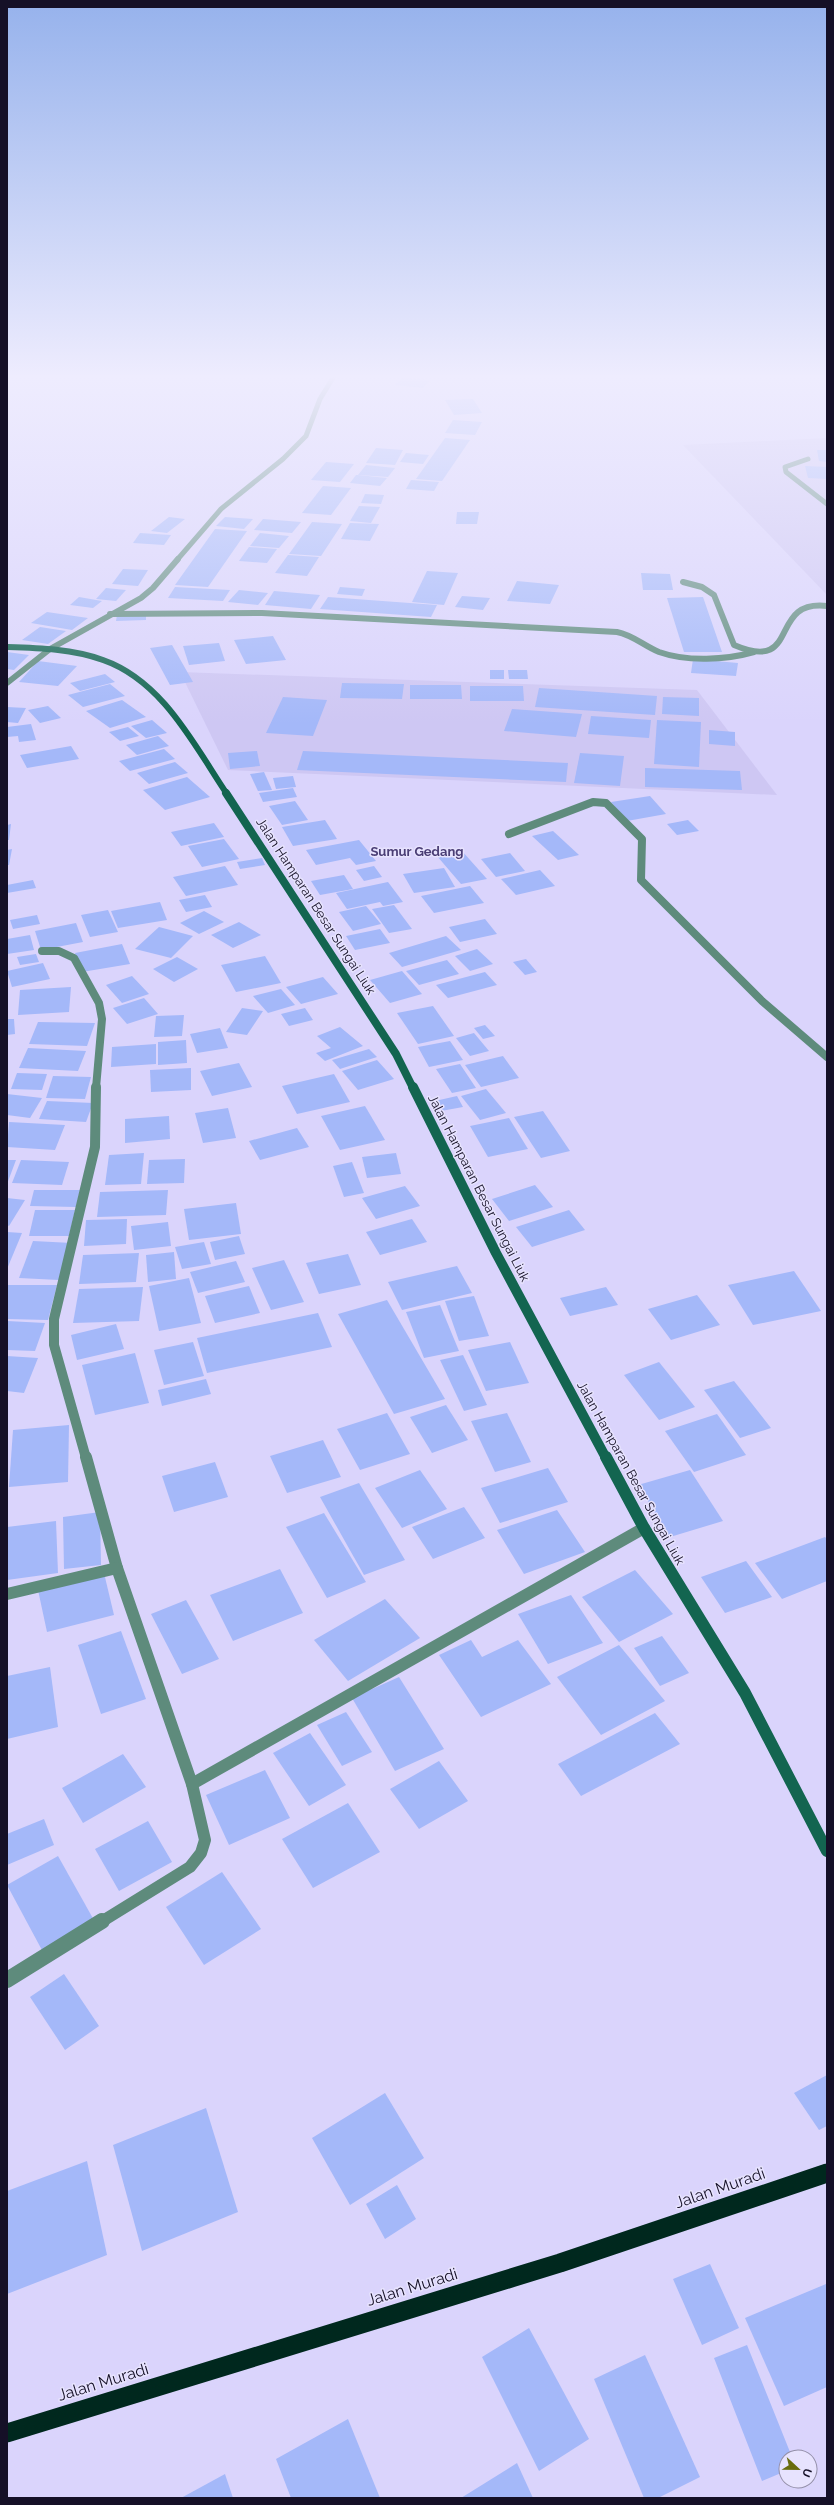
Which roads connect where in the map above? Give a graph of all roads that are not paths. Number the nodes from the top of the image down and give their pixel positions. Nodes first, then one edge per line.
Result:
1 (245, 490) edge
2 (809, 490) edge
3 (827, 504) edge
4 (683, 582) dead end
5 (827, 606) edge
6 (110, 614) junction
7 (7, 647) edge
8 (50, 649) junction
9 (754, 652) junction
10 (7, 683) edge
11 (509, 834) dead end
12 (42, 951) dead end
13 (827, 1057) edge
14 (644, 1528) junction
15 (117, 1568) junction
16 (7, 1594) edge
17 (192, 1784) junction
18 (827, 1851) edge
19 (7, 1980) edge
20 (827, 2173) edge
21 (7, 2433) edge

1 - 6 street
2 - 3 street
4 - 9 street
5 - 9 street
6 - 8 street
6 - 9 street
7 - 8 street, Jalan Hamparan Besar Sungai Liuk
8 - 10 street
8 - 14 street, Jalan Hamparan Besar Sungai Liuk
11 - 13 street
12 - 15 street
14 - 17 street
14 - 18 street, Jalan Hamparan Besar Sungai Liuk
15 - 16 street
15 - 17 street
17 - 19 street
20 - 21 highway, Jalan Muradi

